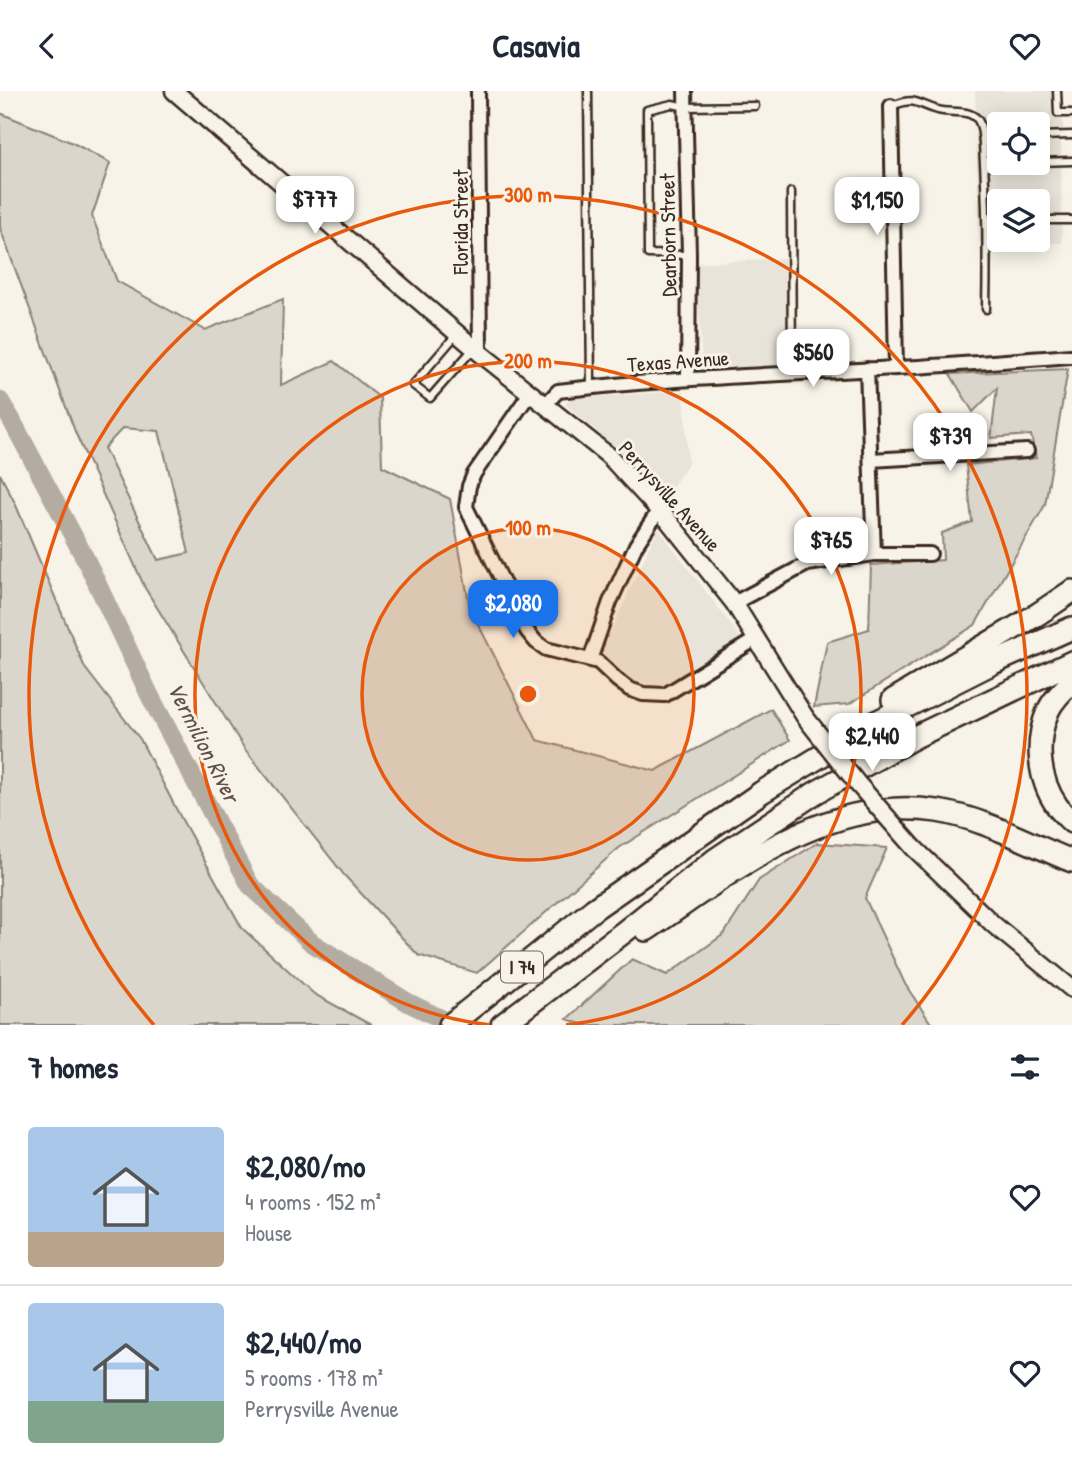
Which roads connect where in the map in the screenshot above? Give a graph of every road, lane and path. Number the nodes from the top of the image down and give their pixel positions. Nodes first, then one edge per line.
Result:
1 (174, 91) edge
2 (478, 91) edge
3 (588, 91) edge
4 (685, 91) edge
5 (1056, 91) edge
6 (755, 106) dead end
7 (891, 106) joint
8 (686, 107) junction
9 (1072, 113) edge
10 (1072, 135) edge
11 (1050, 136) edge
12 (982, 137) junction
13 (987, 137) edge
14 (984, 161) joint
15 (1072, 161) edge
16 (1050, 162) edge
17 (791, 192) dead end
18 (987, 205) edge
19 (1050, 220) edge
20 (1072, 220) edge
21 (987, 252) edge
22 (689, 255) junction
23 (986, 309) dead end
24 (457, 334) junction
25 (477, 351) junction
26 (1072, 356) edge
27 (896, 368) junction
28 (867, 369) junction
29 (792, 373) junction
30 (688, 379) junction
31 (592, 387) junction
32 (530, 393) junction
33 (545, 405) junction
34 (1027, 451) dead end
35 (871, 460) junction
36 (659, 510) junction
37 (874, 554) junction
38 (930, 554) dead end
39 (1072, 591) edge
40 (734, 603) junction
41 (1072, 628) edge
42 (756, 639) junction
43 (590, 660) junction
44 (1072, 662) edge
45 (1072, 681) edge
46 (1072, 822) edge
47 (1072, 860) edge
48 (594, 909) junction
49 (629, 935) junction
50 (1072, 989) edge
51 (450, 1025) edge
52 (502, 1025) edge

1 - 24 street, Perrysville Avenue
2 - 25 street, Florida Street
3 - 31 lane
4 - 8 street, Dearborn Street
5 - 9 lane
6 - 8 lane
7 - 12 lane
7 - 27 street
8 - 22 street, Dearborn Street
8 - 22 lane
10 - 11 lane
12 - 13 lane
12 - 14 lane
14 - 18 lane
15 - 16 lane
17 - 29 lane
19 - 20 lane
21 - 23 lane
22 - 30 street, Dearborn Street
24 - 25 street, Perrysville Avenue
24 - 25 lane
25 - 32 street, Perrysville Avenue
26 - 27 street, Texas Avenue
27 - 28 street, Texas Avenue
28 - 29 street, Texas Avenue
28 - 35 street
29 - 30 street, Texas Avenue
30 - 31 street, Texas Avenue
31 - 33 street, Texas Avenue
32 - 33 street, Perrysville Avenue
32 - 43 street
33 - 36 street, Perrysville Avenue
34 - 35 street
35 - 37 street
36 - 40 street, Perrysville Avenue
36 - 43 street
37 - 38 street
37 - 40 street
39 - 48 highway
40 - 42 street, Perrysville Avenue
41 - 48 highway, I 74
42 - 43 street
42 - 50 street, Perrysville Avenue, bridge
44 - 49 highway, I 74
45 - 46 highway
47 - 49 highway
48 - 51 highway, I 74
49 - 52 highway, I 74

